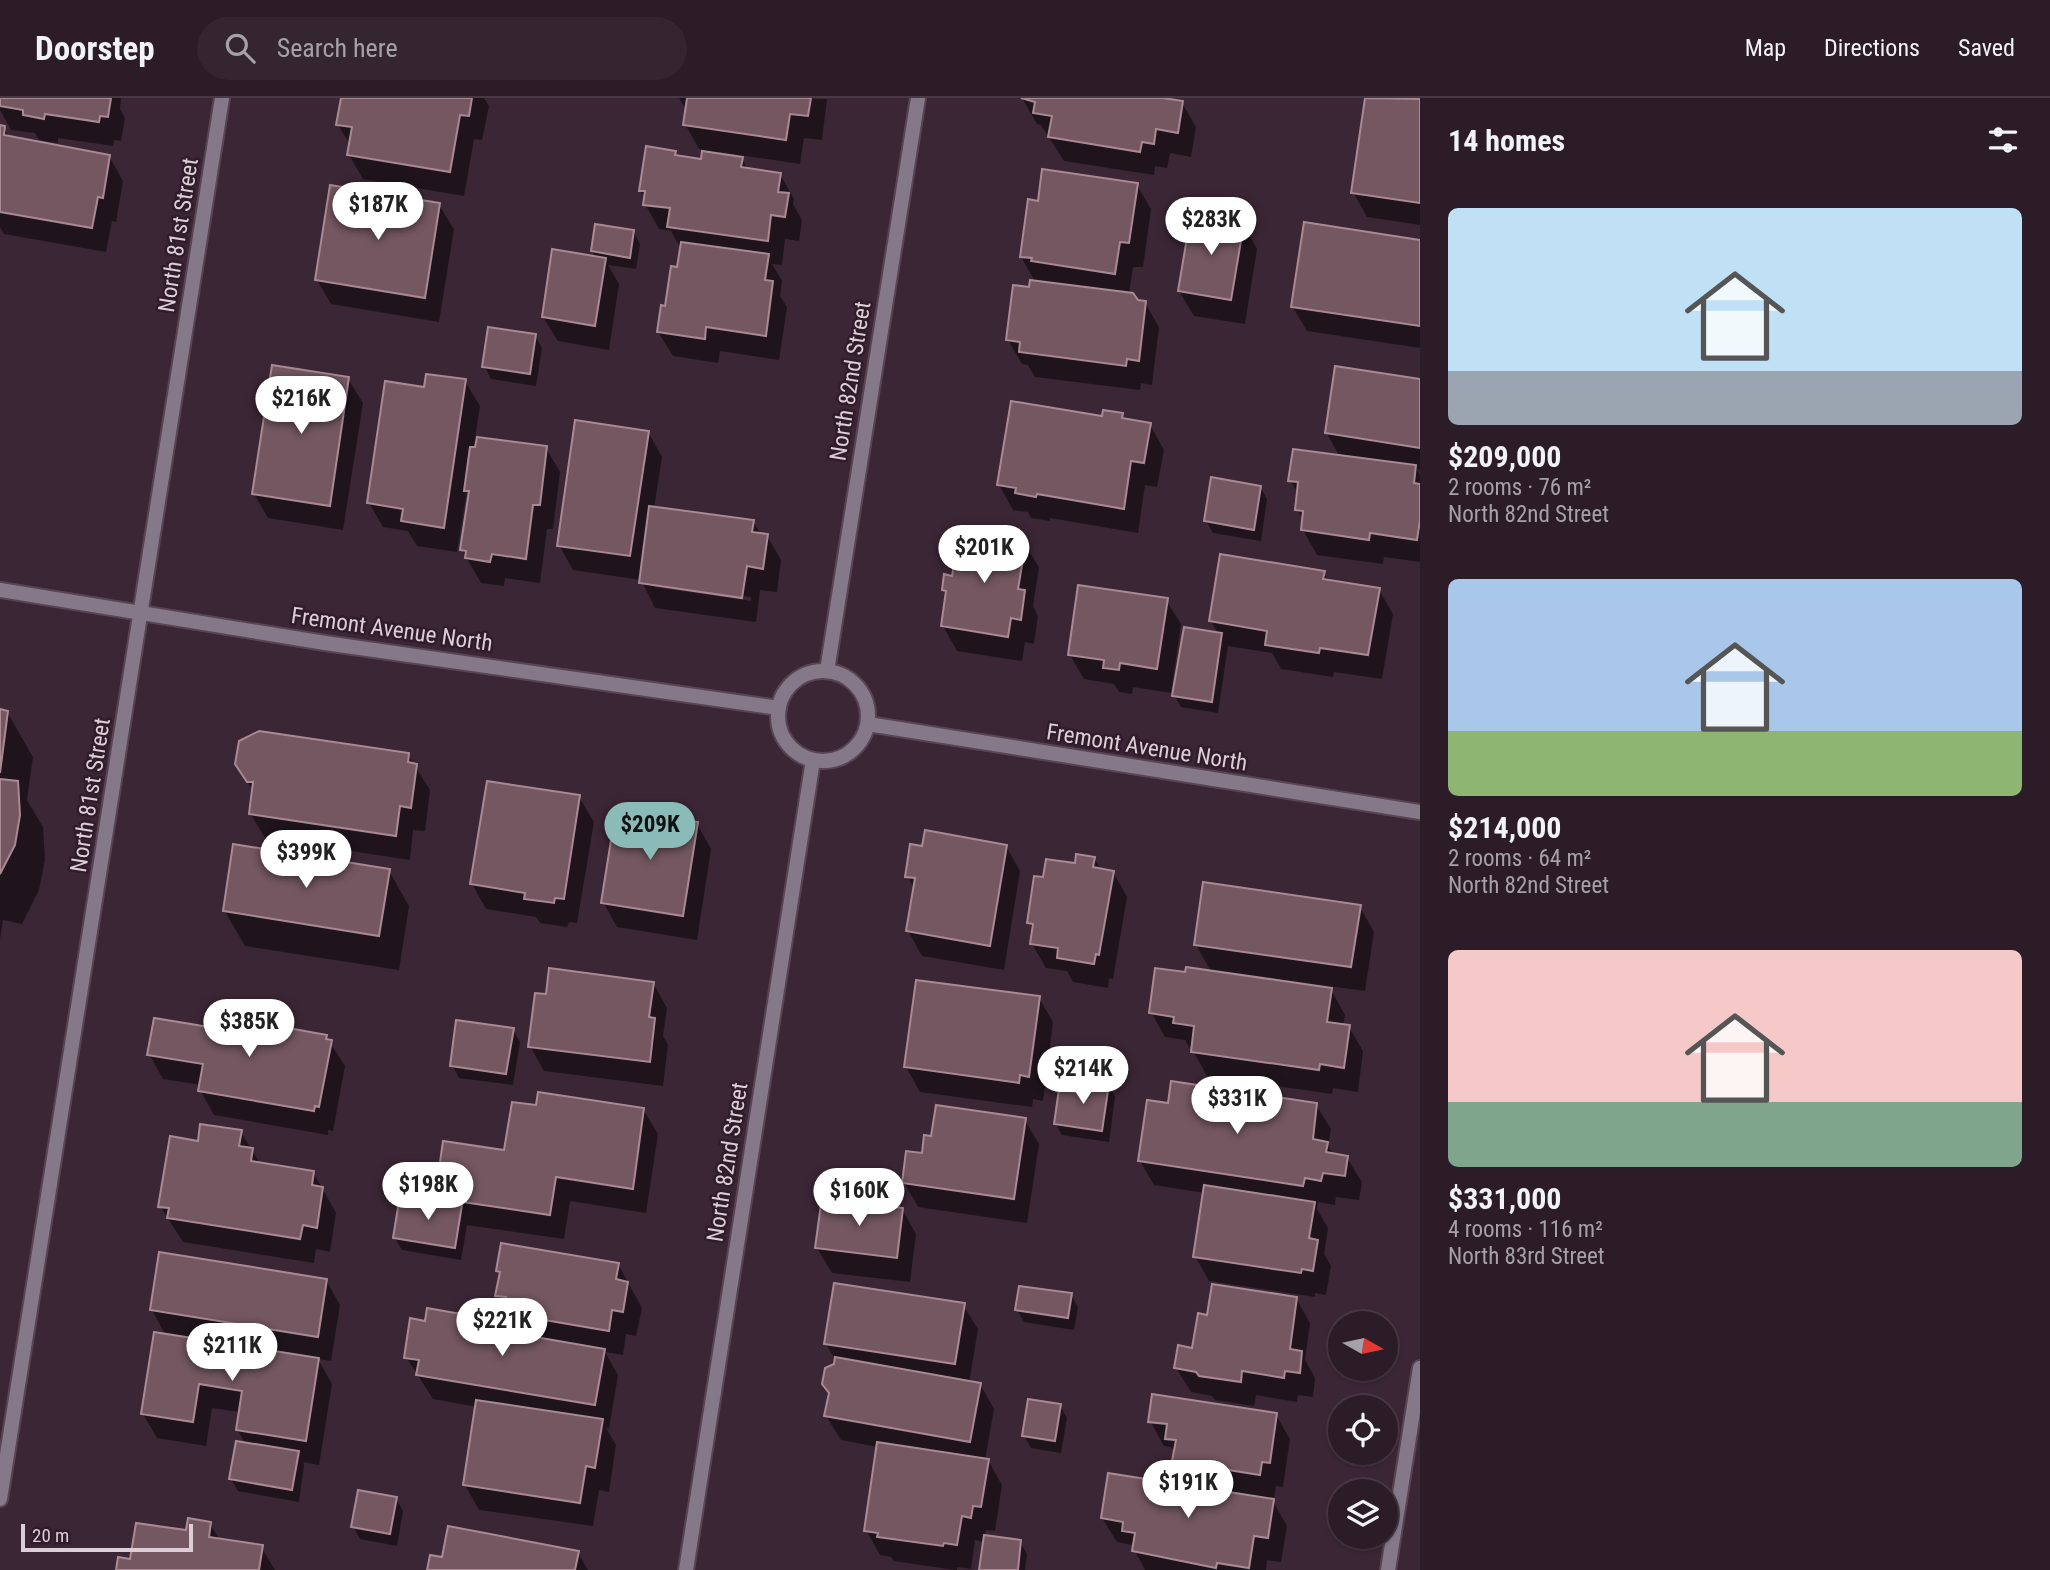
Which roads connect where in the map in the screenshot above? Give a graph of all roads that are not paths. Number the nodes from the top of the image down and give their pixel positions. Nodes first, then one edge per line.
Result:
1 (222, 98) edge
2 (918, 98) edge
3 (0, 590) edge
4 (142, 614) junction
5 (827, 671) junction
6 (779, 708) junction
7 (868, 724) junction
8 (813, 760) junction
9 (1420, 812) edge
10 (1420, 1368) edge
11 (0, 1499) edge
12 (686, 1570) edge
13 (1388, 1570) edge

1 - 4 street, North 81st Street
2 - 5 street, North 82nd Street
3 - 4 street, Fremont Avenue North
4 - 6 street, Fremont Avenue North
4 - 11 street, North 81st Street
5 - 6 street
5 - 7 street
6 - 8 street
7 - 8 street
7 - 9 street, Fremont Avenue North
8 - 12 street, North 82nd Street
10 - 13 street

